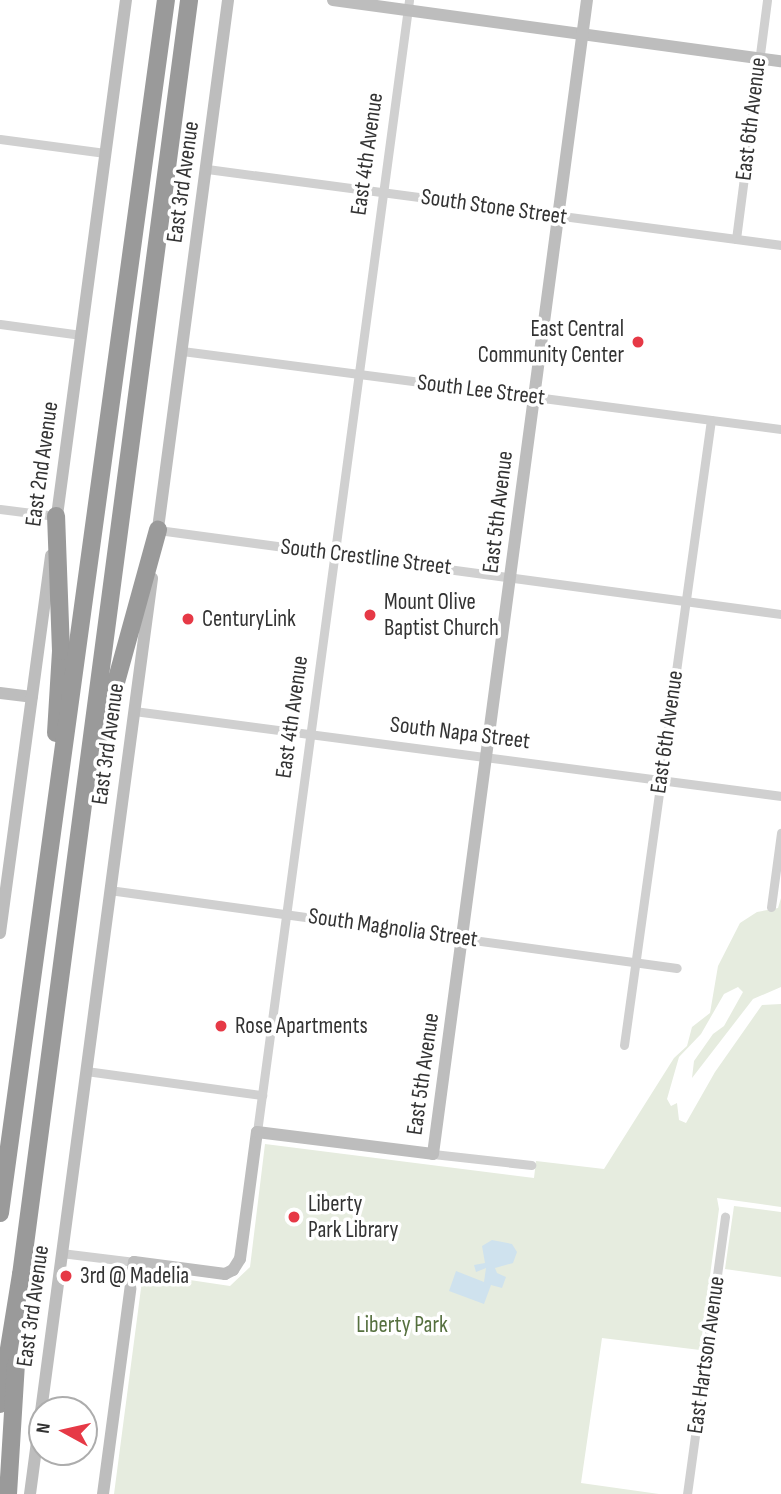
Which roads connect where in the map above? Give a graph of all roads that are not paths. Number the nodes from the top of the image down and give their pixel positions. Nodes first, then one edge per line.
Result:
1 (126, 0) edge
2 (166, 0) edge
3 (189, 0) edge
4 (228, 0) edge
5 (333, 0) edge
6 (587, 0) edge
7 (767, 0) edge
8 (408, 5) edge
9 (582, 33) junction
10 (759, 58) junction
11 (781, 61) edge
12 (0, 139) edge
13 (105, 153) junction
14 (207, 169) junction
15 (383, 192) junction
16 (557, 215) junction
17 (736, 239) junction
18 (781, 245) edge
19 (0, 324) edge
20 (81, 335) junction
21 (182, 351) junction
22 (358, 374) junction
23 (533, 396) junction
24 (711, 419) junction
25 (781, 429) edge
26 (0, 509) edge
27 (57, 516) junction
28 (158, 530) junction
29 (335, 554) junction
30 (511, 576) junction
31 (686, 601) junction
32 (781, 614) edge
33 (0, 693) edge
34 (32, 697) junction
35 (134, 711) junction
36 (311, 735) junction
37 (486, 757) junction
38 (60, 776) junction
39 (659, 782) junction
40 (85, 794) junction
41 (781, 796) edge
42 (781, 833) edge
43 (4, 878) edge
44 (108, 890) junction
45 (771, 907) dead end
46 (286, 914) junction
47 (0, 933) edge
48 (463, 937) junction
49 (636, 962) junction
50 (677, 968) dead end
51 (625, 1045) dead end
52 (86, 1071) junction
53 (262, 1095) junction
54 (257, 1132) junction
55 (8, 1149) junction
56 (433, 1153) junction
57 (531, 1165) dead end
58 (0, 1167) edge
59 (0, 1213) edge
60 (725, 1217) dead end
61 (61, 1253) junction
62 (134, 1262) junction
63 (20, 1275) junction
64 (0, 1404) edge
65 (8, 1494) edge
66 (30, 1494) edge
67 (103, 1494) edge
68 (687, 1494) edge

1 - 13 street, East 2nd Avenue
2 - 38 highway
3 - 40 highway
4 - 14 street, East 3rd Avenue
5 - 8 street
6 - 9 street, East 5th Avenue
7 - 10 street, East 6th Avenue
8 - 9 street
8 - 15 street, East 4th Avenue
9 - 10 street
9 - 16 street, East 5th Avenue
10 - 11 street
10 - 17 street, East 6th Avenue
12 - 13 street
13 - 20 street, East 2nd Avenue
14 - 15 street, South Stone Street
14 - 21 street, East 3rd Avenue
15 - 16 street, South Stone Street
15 - 22 street, East 4th Avenue
16 - 17 street, South Stone Street
16 - 23 street, East 5th Avenue
17 - 18 street, South Stone Street
19 - 20 street
20 - 27 street, East 2nd Avenue
21 - 22 street, South Lee Street
21 - 28 street, East 3rd Avenue
22 - 23 street, South Lee Street
22 - 29 street, East 4th Avenue
23 - 24 street, South Lee Street
23 - 30 street, East 5th Avenue
24 - 25 street, South Lee Street
24 - 31 street, East 6th Avenue
26 - 27 street
27 - 34 street, East 2nd Avenue
27 - 38 highway
28 - 29 street, South Crestline Street
28 - 35 street, East 3rd Avenue
28 - 40 highway
29 - 30 street, South Crestline Street
29 - 36 street, East 4th Avenue
30 - 31 street, South Crestline Street
30 - 37 street, East 5th Avenue
31 - 32 street, South Crestline Street
31 - 39 street, East 6th Avenue
33 - 34 street
34 - 43 street, East 2nd Avenue
35 - 36 street, South Napa Street
35 - 44 street, East 3rd Avenue
36 - 37 street, South Napa Street
36 - 46 street, East 4th Avenue
37 - 39 street, South Napa Street
37 - 48 street, East 5th Avenue
38 - 55 highway
39 - 41 street, South Napa Street
39 - 49 street, East 6th Avenue
40 - 63 highway
42 - 45 street
43 - 47 street, East 2nd Avenue
44 - 46 street, South Magnolia Street
44 - 52 street, East 3rd Avenue
46 - 48 street, South Magnolia Street
46 - 53 street, East 4th Avenue
48 - 49 street, South Magnolia Street
48 - 56 street, East 5th Avenue
49 - 50 street, South Magnolia Street
49 - 51 street, East 6th Avenue
52 - 53 street
52 - 61 street, East 3rd Avenue
53 - 54 street, East 4th Avenue
54 - 56 street
54 - 62 street, East 4th Avenue
55 - 58 highway
55 - 59 highway
56 - 57 street
60 - 68 street, East Hartson Avenue
61 - 62 street
61 - 66 street, East 3rd Avenue
62 - 67 street
63 - 64 highway
63 - 65 highway

